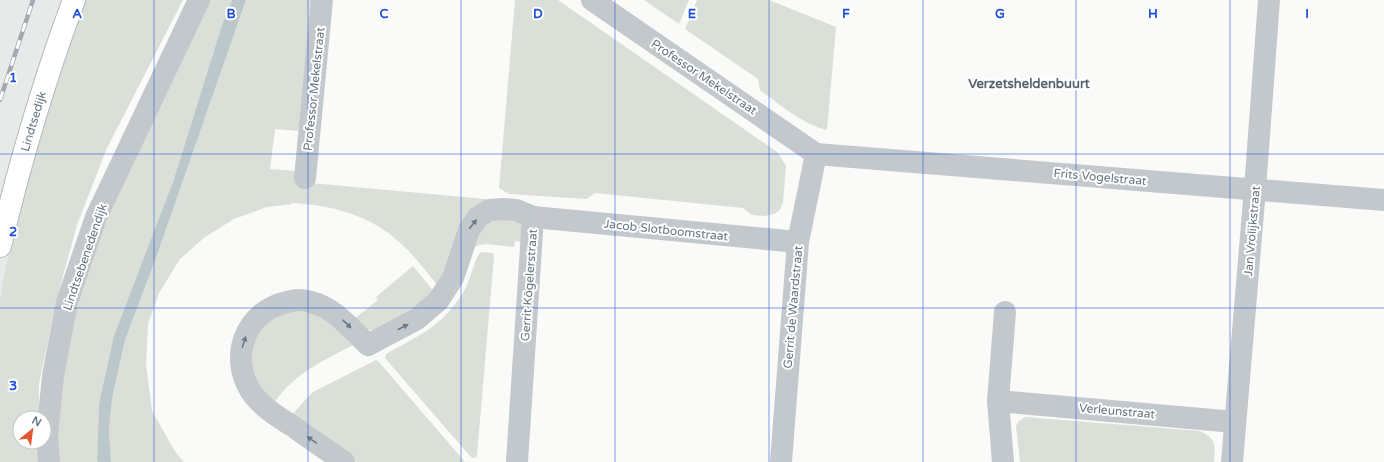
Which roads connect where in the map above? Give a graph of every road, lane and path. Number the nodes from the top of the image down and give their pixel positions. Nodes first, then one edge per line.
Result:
1 (74, 0) edge
2 (199, 0) edge
3 (322, 0) edge
4 (592, 0) edge
5 (1269, 0) edge
6 (816, 154) junction
7 (305, 178) dead end
8 (1255, 190) junction
9 (1384, 200) edge
10 (534, 217) junction
11 (798, 242) junction
12 (0, 246) edge
13 (1005, 312) dead end
14 (998, 401) junction
15 (1235, 422) junction
16 (49, 462) edge
17 (344, 462) edge
18 (517, 462) edge
19 (780, 462) edge
20 (1003, 462) edge
21 (1232, 462) edge

1 - 12 main road, Lindtsedijk
2 - 16 street, Lindtsebenedendijk
3 - 7 street, Professor Mekelstraat
4 - 6 street, Professor Mekelstraat
5 - 8 street, Jan Vrolijkstraat
6 - 8 street, Frits Vogelstraat
6 - 11 street, Gerrit de Waardstraat
8 - 9 street, Frits Vogelstraat
8 - 15 street, Jan Vrolijkstraat
10 - 11 street, Jacob Slotboomstraat
17 -> 10 street, Gerrit Kögelerstraat
10 - 18 street, Gerrit Kögelerstraat
11 - 19 street, Gerrit de Waardstraat
13 - 14 street
14 - 15 street, Verleunstraat
14 - 20 street
15 - 21 street, Jan Vrolijkstraat

